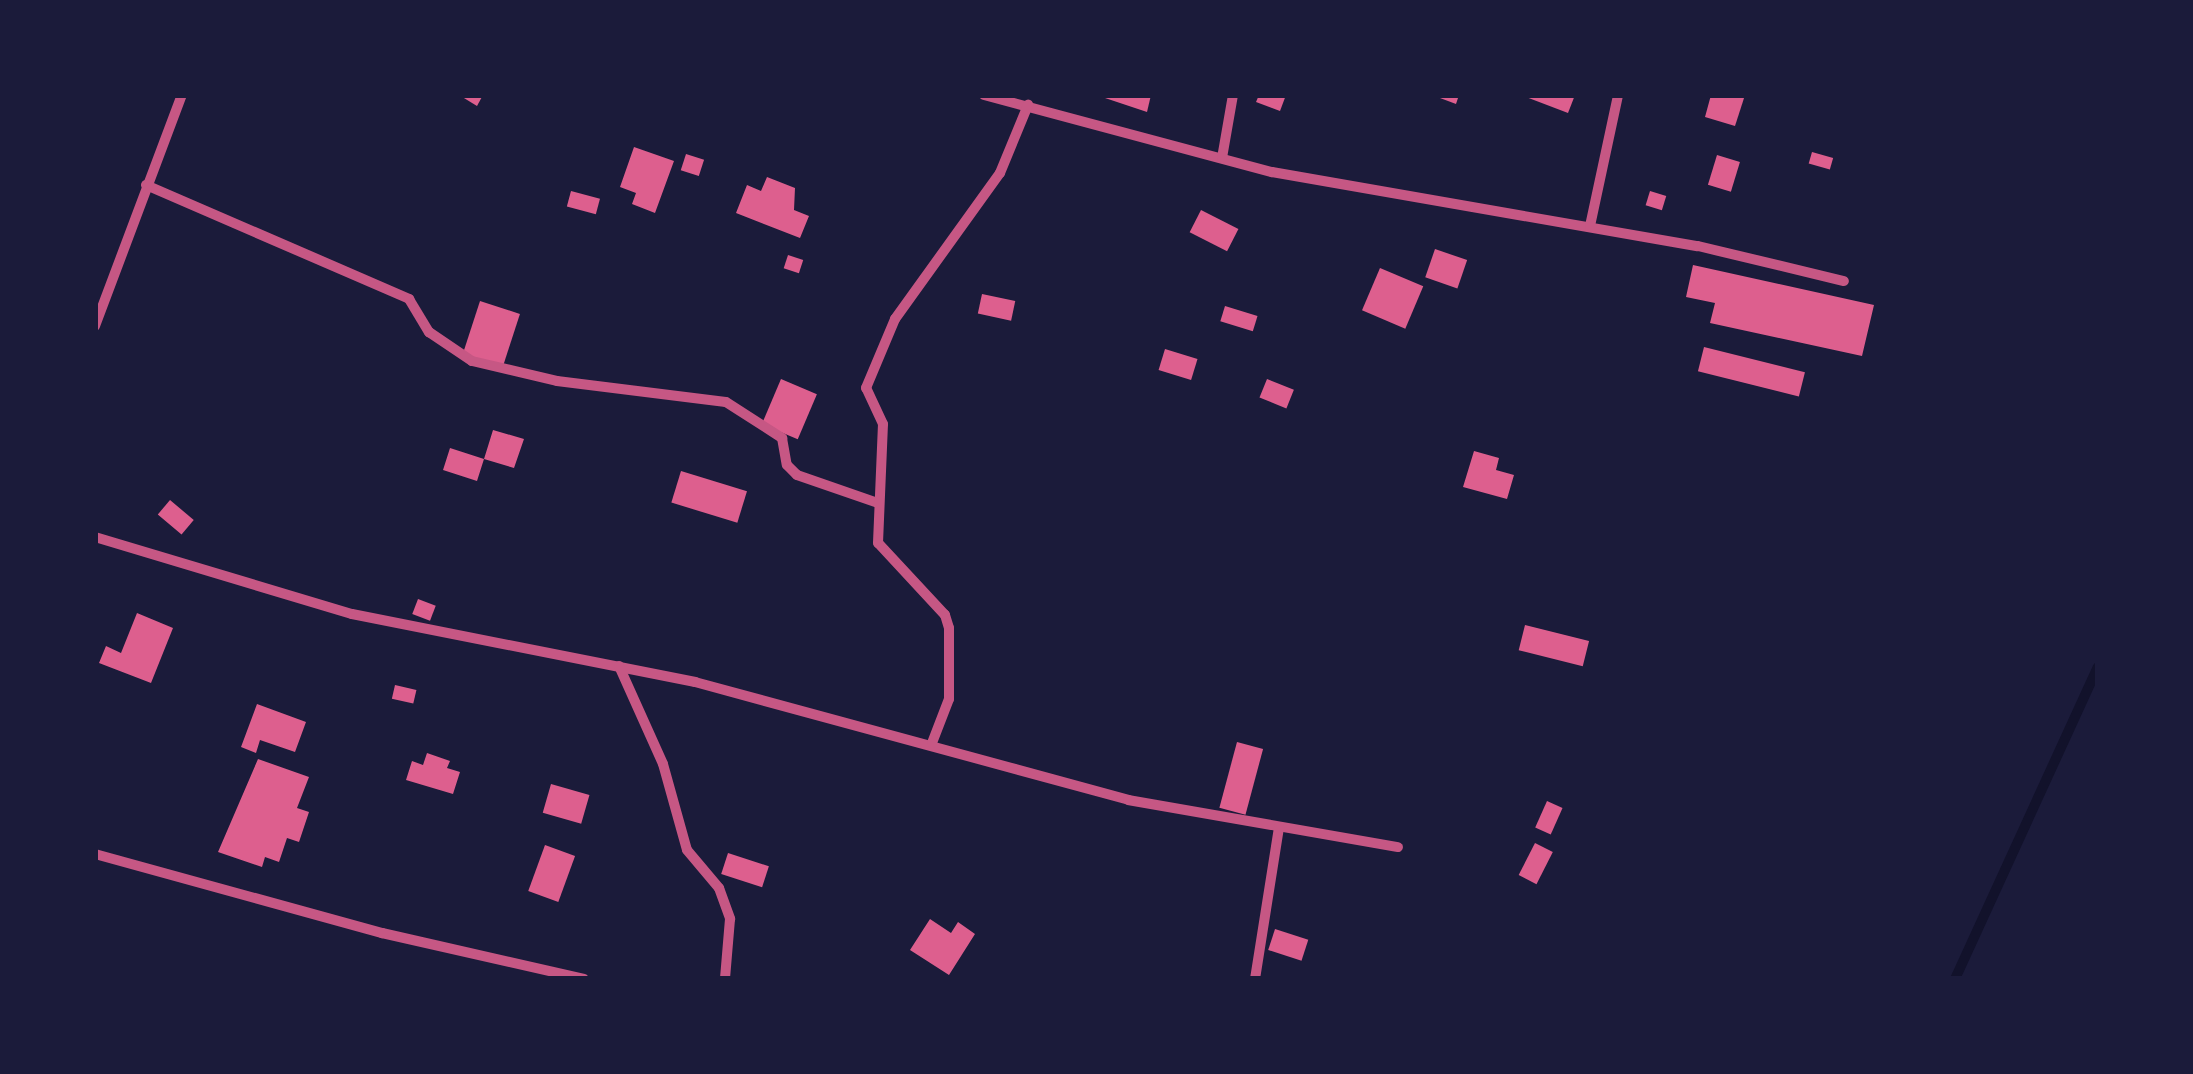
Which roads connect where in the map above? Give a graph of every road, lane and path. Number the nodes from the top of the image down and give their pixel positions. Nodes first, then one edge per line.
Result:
1 (182, 95) edge
2 (984, 95) edge
3 (1233, 95) edge
4 (1618, 95) edge
5 (1028, 105) junction
6 (1222, 158) junction
7 (146, 185) junction
8 (1590, 226) junction
9 (1844, 281) dead end
10 (100, 294) edge
11 (95, 326) edge
12 (878, 503) junction
13 (95, 537) edge
14 (619, 666) junction
15 (932, 743) junction
16 (1278, 827) junction
17 (1398, 847) dead end
18 (95, 854) edge
19 (584, 979) edge
20 (725, 979) edge
21 (1255, 979) edge

1 - 7 street
2 - 5 street
3 - 6 street
4 - 8 street
5 - 6 street
5 - 12 street
6 - 8 street
7 - 10 street
7 - 12 street
8 - 9 street
10 - 11 street
12 - 15 street
13 - 14 street
14 - 15 street
14 - 20 street
15 - 16 street
16 - 17 street
16 - 21 street
18 - 19 street

